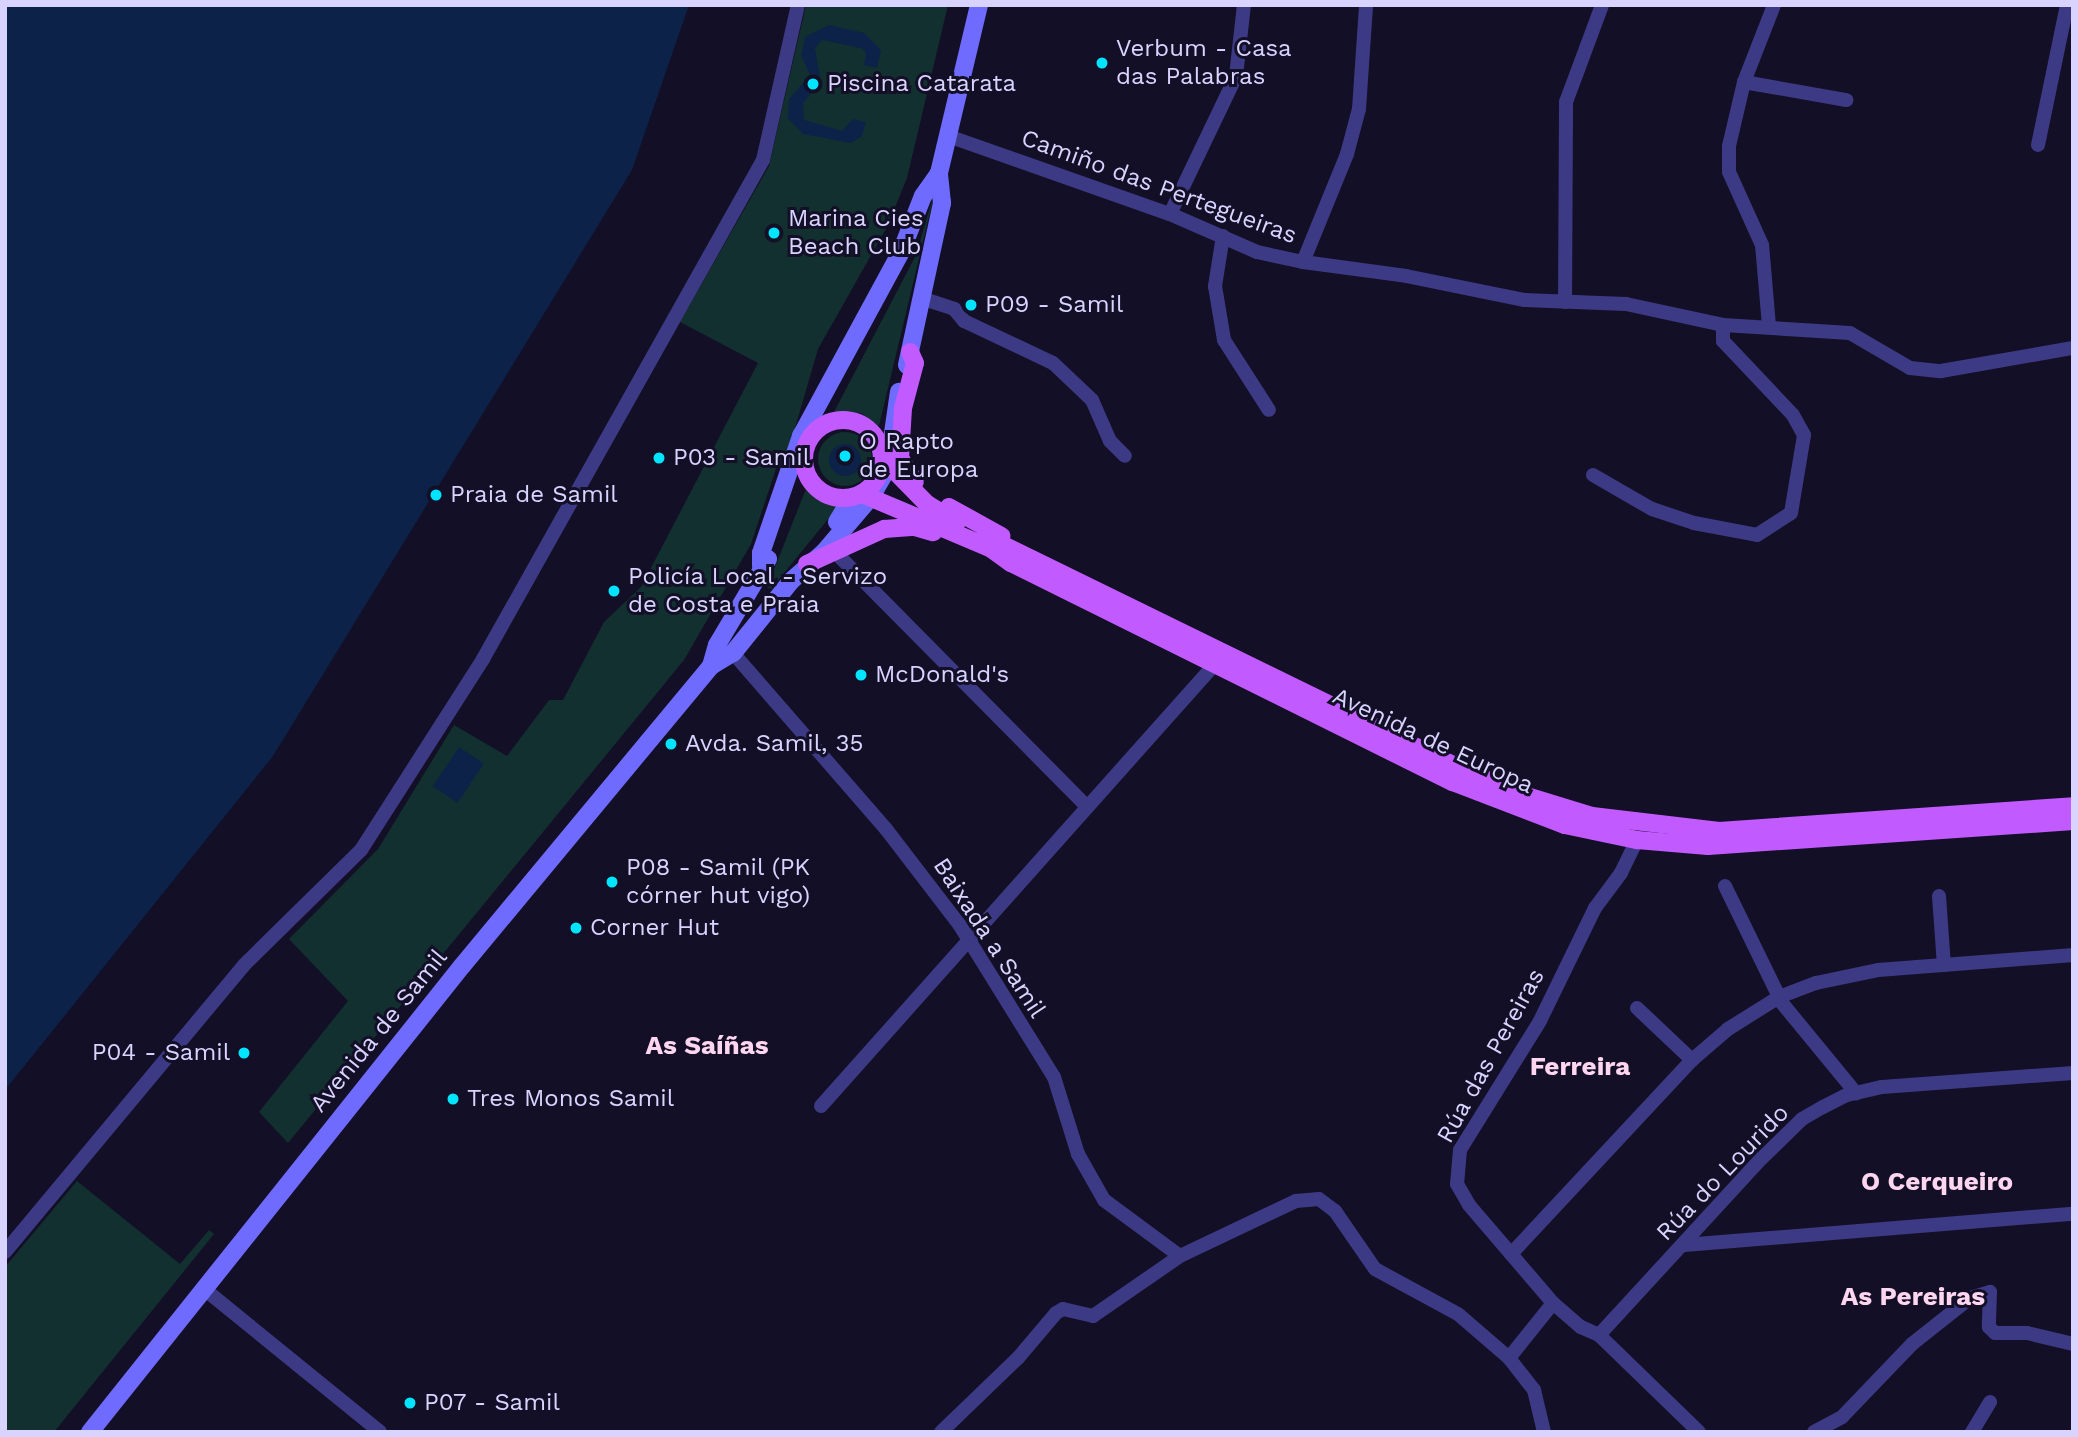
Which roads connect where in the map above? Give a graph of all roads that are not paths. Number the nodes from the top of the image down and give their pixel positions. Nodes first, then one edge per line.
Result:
1 (798, 5) edge
2 (979, 5) edge
3 (1244, 5) edge
4 (1366, 5) edge
5 (1602, 5) edge
6 (1774, 5) edge
7 (2067, 5) edge
8 (1744, 82) junction
9 (1846, 100) dead end
10 (948, 136) junction
11 (2038, 145) dead end
12 (939, 173) junction
13 (1170, 214) junction
14 (1223, 236) junction
15 (1303, 262) junction
16 (923, 299) junction
17 (1565, 302) junction
18 (1723, 325) junction
19 (1769, 326) junction
20 (2073, 348) edge
21 (910, 352) junction
22 (831, 385) junction
23 (1269, 410) dead end
24 (817, 430) junction
25 (883, 456) junction
26 (1125, 456) dead end
27 (804, 459) junction
28 (1593, 475) dead end
29 (862, 496) junction
30 (836, 553) junction
31 (1014, 556) junction
32 (807, 564) junction
33 (761, 566) junction
34 (733, 653) junction
35 (1215, 664) junction
36 (711, 666) junction
37 (1085, 806) junction
38 (2073, 806) edge
39 (2073, 821) edge
40 (1637, 840) junction
41 (1725, 886) dead end
42 (1939, 896) dead end
43 (967, 939) junction
44 (2073, 955) edge
45 (1944, 965) junction
46 (1779, 997) junction
47 (1637, 1008) dead end
48 (1692, 1060) junction
49 (2073, 1073) edge
50 (1856, 1093) junction
51 (821, 1106) dead end
52 (2073, 1214) edge
53 (1684, 1245) junction
54 (5, 1252) edge
55 (1511, 1254) junction
56 (1180, 1256) junction
57 (203, 1288) junction
58 (1553, 1303) junction
59 (1599, 1335) junction
60 (2073, 1344) edge
61 (1510, 1357) junction
62 (1990, 1402) dead end
63 (90, 1432) edge
64 (380, 1432) edge
65 (940, 1432) edge
66 (1544, 1432) edge
67 (1699, 1432) edge
68 (1814, 1432) edge
69 (1972, 1432) edge

1 - 54 street
2 - 10 main road, Avenida de Samil
3 - 13 street
4 - 15 street
5 - 17 street
6 - 8 street
7 - 11 street
8 - 9 street
8 - 19 street
10 - 12 main road, Avenida de Samil
10 - 13 street, Camiño das Pertegueiras
12 - 16 main road, Avenida de Samil
12 - 22 main road, Avenida de Samil
13 - 14 street, Camiño das Pertegueiras
14 - 15 street, Camiño das Pertegueiras
14 - 23 street
15 - 17 street, Camiño das Pertegueiras
16 - 21 main road, Avenida de Samil
16 - 26 street
17 - 18 street, Camiño das Pertegueiras
18 - 19 street, Camiño das Pertegueiras
18 - 28 street
19 - 20 street, Camiño das Pertegueiras
21 - 25 main road, Avenida de Samil
21 - 25 main road, Avenida de Samil
21 - 31 main road
22 - 24 main road, Avenida de Samil
22 - 33 main road, Avenida de Samil
24 - 25 main road
24 - 27 main road
25 - 29 main road, Avenida de Samil
25 - 31 main road, Avenida de Europa
27 - 29 main road
27 - 33 main road, Avenida de Samil
29 - 31 main road, Avenida de Europa
29 - 32 main road, Avenida de Samil
30 - 31 main road
30 - 32 main road
30 - 37 street
31 - 35 main road, Avenida de Europa
31 - 38 main road, Avenida de Europa
32 - 34 main road, Avenida de Samil
33 - 36 main road, Avenida de Samil
34 - 36 main road, Avenida de Samil
34 - 43 street, Baixada a Samil
35 - 37 street
35 - 40 main road, Avenida de Europa
36 - 57 main road, Avenida de Samil
37 - 43 street
39 - 40 main road, Avenida de Europa
40 - 55 street, Rúa das Pereiras
41 - 46 street
42 - 45 street
43 - 51 street
43 - 56 street, Baixada a Samil
44 - 45 street
45 - 46 street
46 - 48 street
46 - 50 street
47 - 48 street
48 - 55 street
49 - 50 street, Rúa do Lourido
50 - 53 street, Rúa do Lourido
52 - 53 street
53 - 59 street, Rúa do Lourido
55 - 58 street, Rúa das Pereiras
56 - 61 street
56 - 65 street
57 - 63 main road, Avenida de Samil
57 - 64 street
58 - 59 street, Rúa das Pereiras
58 - 61 street
59 - 67 street, Rúa das Pereiras
60 - 68 street
61 - 66 street
62 - 69 street

